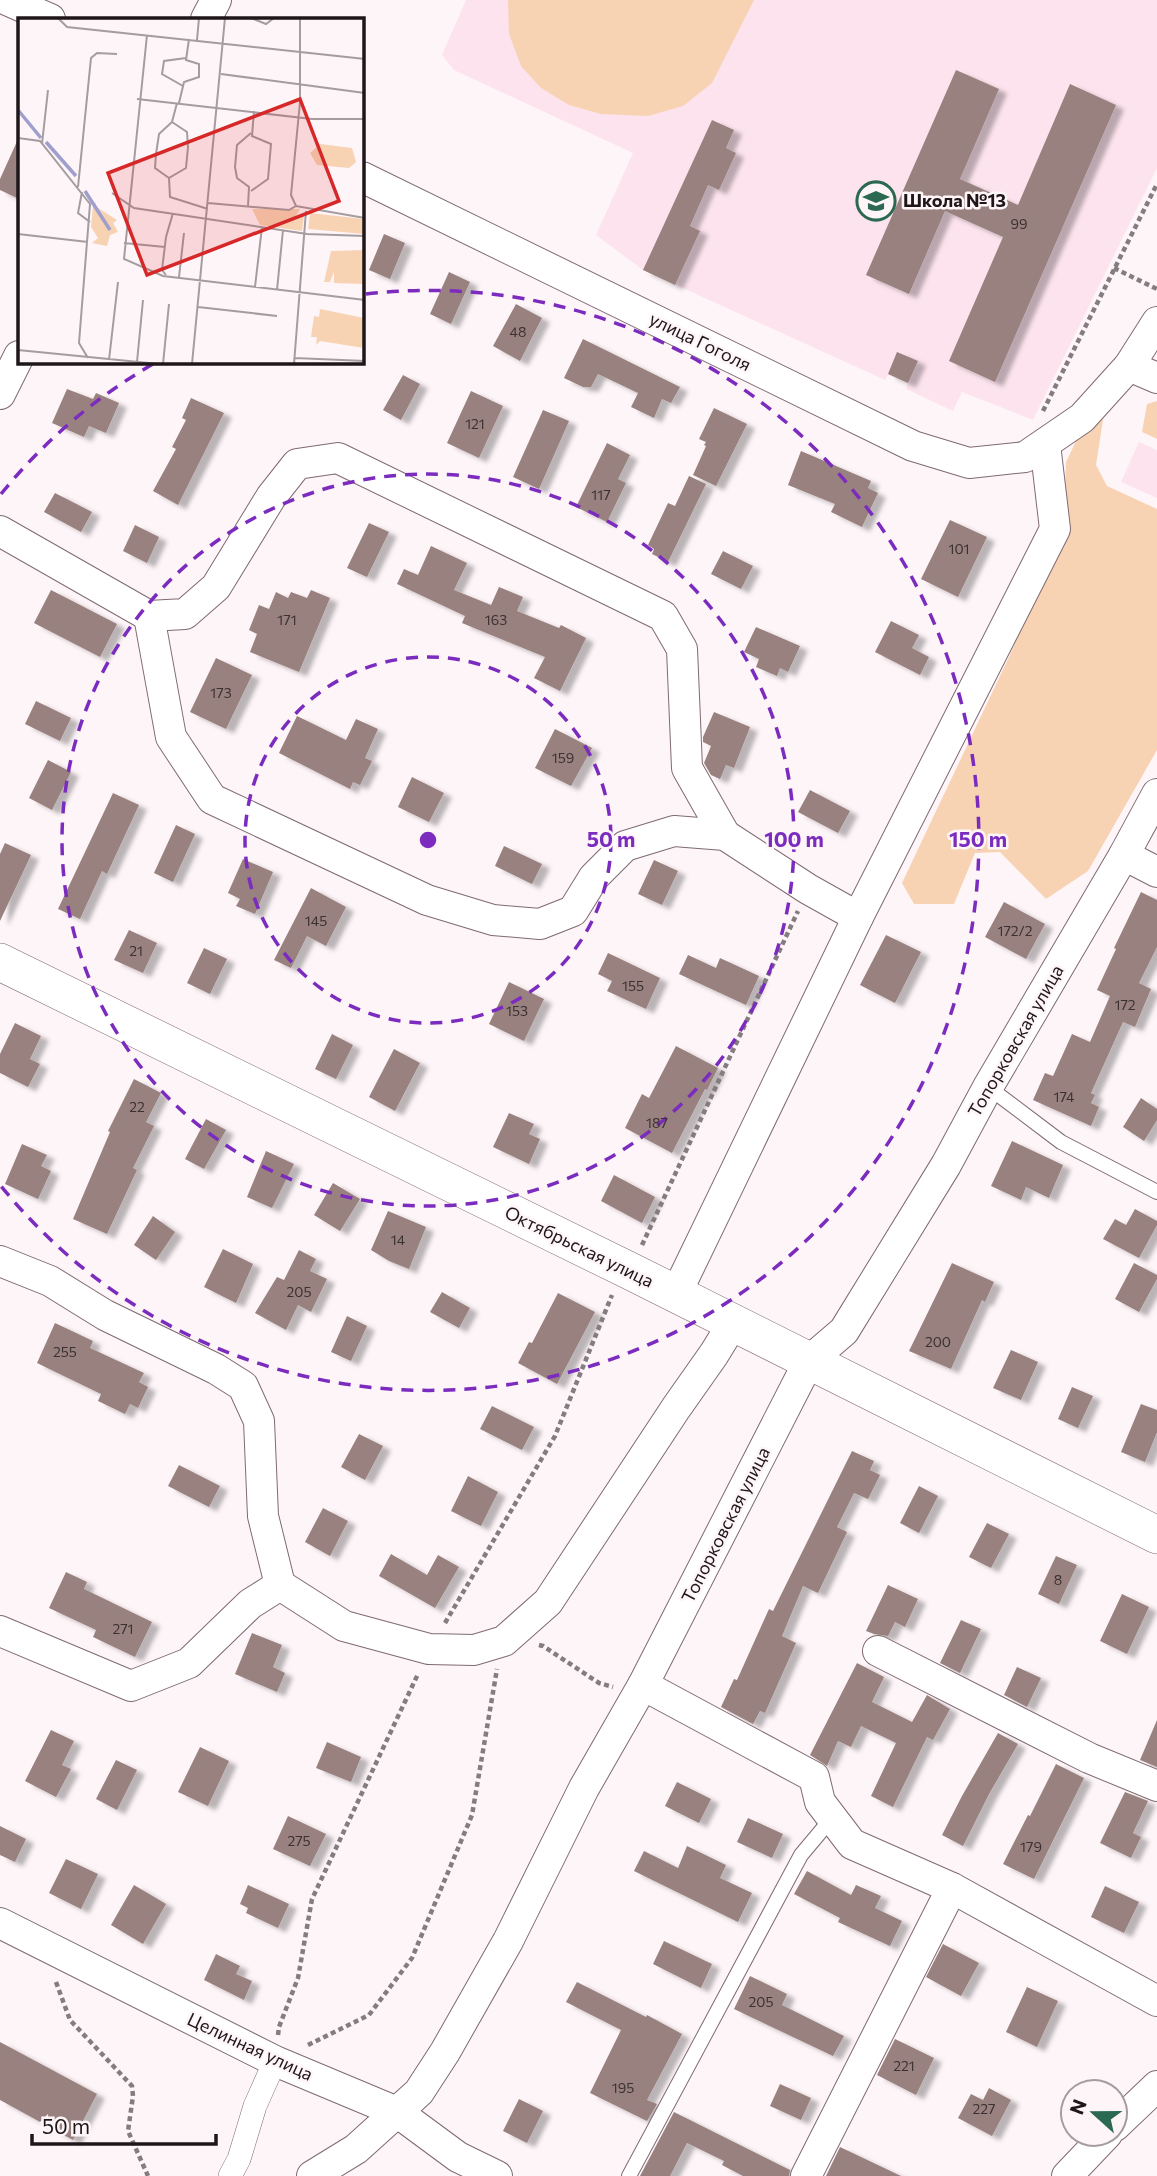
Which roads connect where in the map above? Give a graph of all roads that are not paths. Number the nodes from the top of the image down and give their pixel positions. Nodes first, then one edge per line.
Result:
1 (7, 0) edge
2 (216, 0) edge
3 (48, 18) edge
4 (207, 18) edge
5 (364, 178) edge
6 (1157, 323) edge
7 (18, 358) edge
8 (1129, 366) junction
9 (1157, 377) edge
10 (0, 394) edge
11 (1045, 444) junction
12 (0, 531) edge
13 (149, 616) junction
14 (1157, 794) edge
15 (725, 835) junction
16 (1124, 855) junction
17 (1157, 872) edge
18 (858, 917) junction
19 (0, 962) edge
20 (988, 1087) junction
21 (1157, 1192) edge
22 (0, 1261) edge
23 (676, 1294) junction
24 (733, 1323) junction
25 (809, 1361) junction
26 (1157, 1535) edge
27 (280, 1585) junction
28 (0, 1631) edge
29 (878, 1651) dead end
30 (643, 1685) junction
31 (1157, 1786) edge
32 (832, 1818) junction
33 (952, 1888) junction
34 (0, 1923) edge
35 (1157, 2001) edge
36 (275, 2061) junction
37 (1157, 2086) edge
38 (397, 2112) junction
39 (1129, 2113) edge
40 (1094, 2148) edge
41 (230, 2176) edge
42 (313, 2176) edge
43 (497, 2176) edge
44 (629, 2176) edge
45 (806, 2176) edge
46 (1068, 2176) edge

1 - 3 street
2 - 4 street
5 - 11 street, улица Гоголя
6 - 8 street
7 - 10 street
8 - 9 street
8 - 11 street
11 - 18 street
12 - 13 street
13 - 15 street
13 - 15 street
14 - 16 street, Топорковская улица
15 - 18 street
16 - 17 street
16 - 20 street, Топорковская улица
18 - 23 street
19 - 23 street, Октябрьская улица
20 - 21 lane
20 - 25 street, Топорковская улица
22 - 27 street
23 - 24 street, Октябрьская улица
24 - 25 street, Октябрьская улица
24 - 27 street
25 - 26 street, Октябрьская улица
25 - 30 street, Топорковская улица
27 - 28 street
29 - 31 street
30 - 32 street
30 - 38 street, Топорковская улица
32 - 33 street
32 - 44 lane
33 - 35 street
33 - 45 street
34 - 36 street, Целинная улица
36 - 38 street, Целинная улица
36 - 41 street
37 - 39 street
38 - 42 street, Топорковская улица
38 - 43 street, Целинная улица
40 - 46 street

